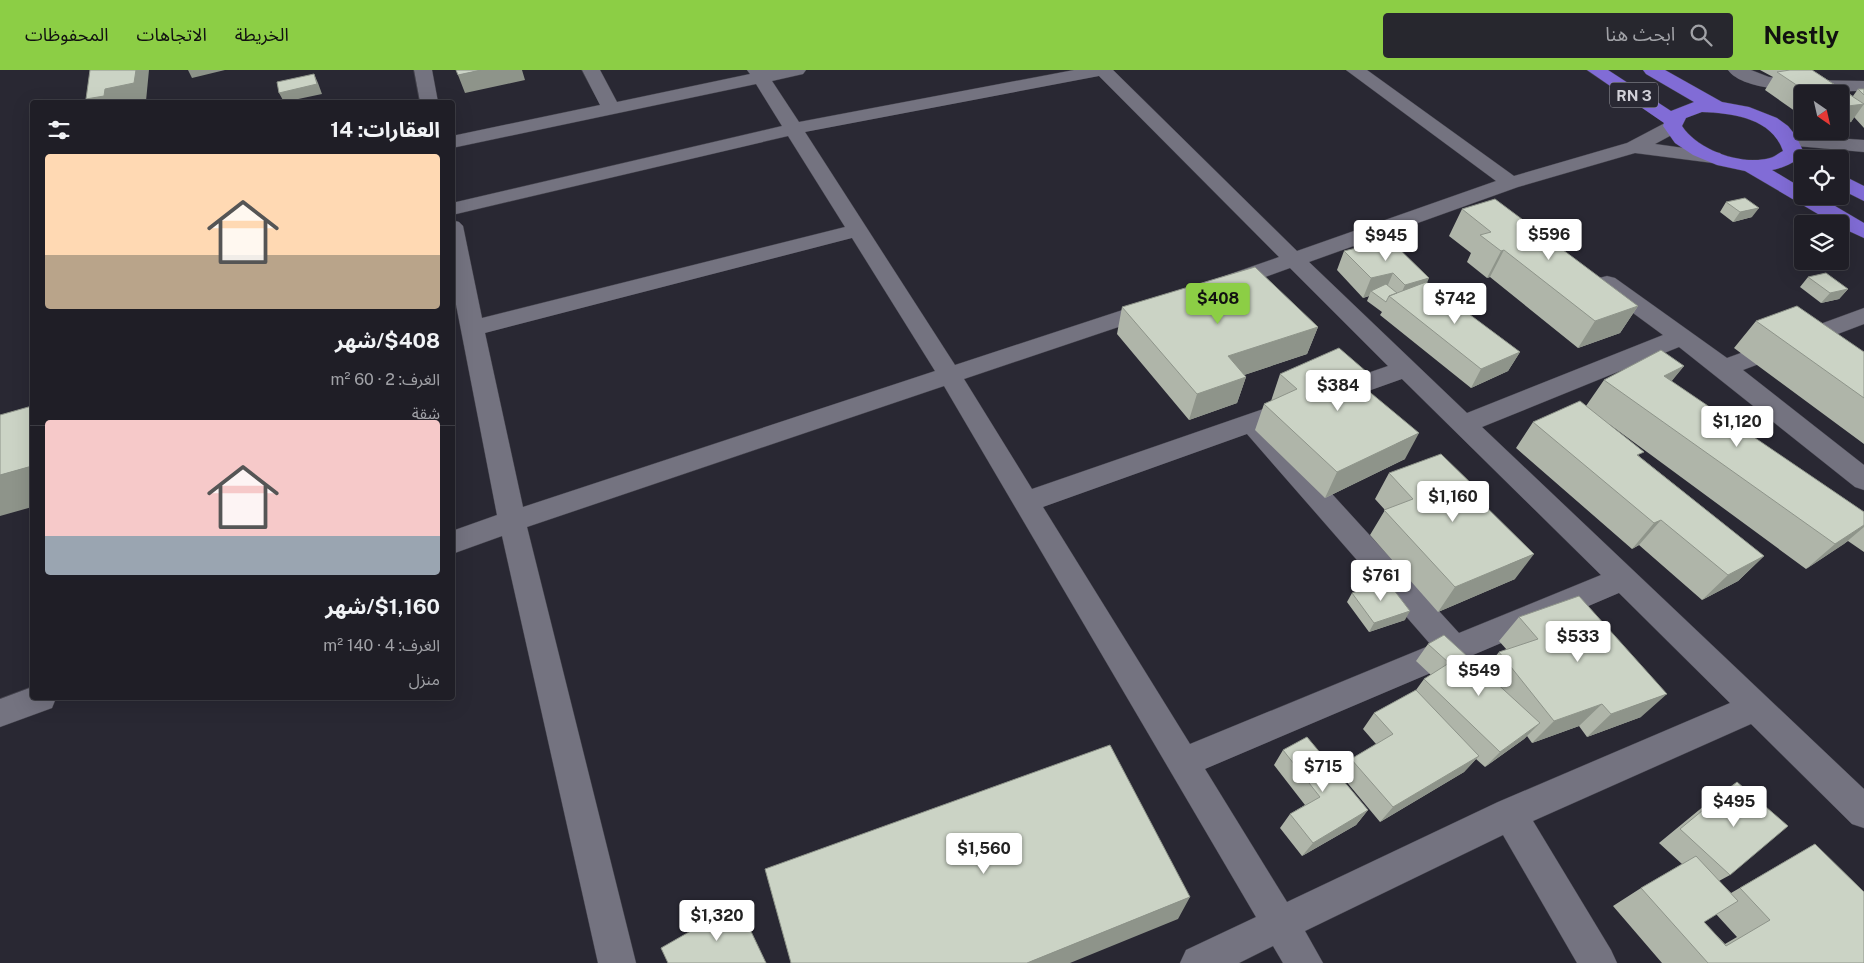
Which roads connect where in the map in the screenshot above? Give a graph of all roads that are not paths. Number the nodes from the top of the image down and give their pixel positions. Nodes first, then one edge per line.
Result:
1 (423, 70) edge
2 (591, 70) edge
3 (796, 70) edge
4 (1103, 70) edge
5 (1355, 70) edge
6 (1596, 70) edge
7 (1652, 70) edge
8 (1737, 70) edge
9 (758, 74) edge
10 (1864, 86) edge
11 (429, 100) edge
12 (1717, 107) junction
13 (612, 108) junction
14 (1672, 123) junction
15 (792, 129) junction
16 (455, 141) edge
17 (1864, 146) edge
18 (1634, 148) junction
19 (1795, 150) edge
20 (1810, 150) edge
21 (1794, 153) edge
22 (1714, 158) junction
23 (1751, 166) junction
24 (1511, 183) junction
25 (1849, 186) edge
26 (1794, 191) edge
27 (1483, 193) junction
28 (1864, 195) edge
29 (1818, 205) edge
30 (455, 208) edge
31 (1507, 211) edge
32 (857, 230) junction
33 (1864, 232) edge
34 (455, 241) edge
35 (1294, 260) junction
36 (1586, 268) edge
37 (1201, 291) edge
38 (1173, 301) edge
39 (1864, 316) edge
40 (473, 328) junction
41 (1681, 337) junction
42 (1406, 368) junction
43 (1724, 368) junction
44 (950, 376) junction
45 (1252, 423) junction
46 (1464, 424) junction
47 (1864, 480) edge
48 (1027, 502) junction
49 (512, 521) junction
50 (455, 542) edge
51 (1624, 578) junction
52 (1454, 649) junction
53 (36, 700) edge
54 (1755, 707) junction
55 (0, 713) edge
56 (1184, 762) junction
57 (1864, 812) edge
58 (1510, 814) junction
59 (1280, 924) junction
60 (617, 963) edge
61 (1199, 963) edge
62 (1304, 963) edge
63 (1598, 963) edge

1 - 11 street
2 - 13 street
3 - 9 street
4 - 15 street
4 - 35 street
5 - 24 street
6 - 14 highway, RN 3
7 - 12 highway, RN 3
8 - 10 street
9 - 13 street
9 - 15 street
12 - 14 highway
12 - 19 highway
13 - 16 street
14 - 18 street
14 - 22 highway
15 - 30 street
15 - 32 street
17 - 20 street
18 - 22 street
18 - 24 street
21 - 23 highway
22 - 23 highway
23 - 26 highway
24 - 27 street
25 - 28 highway
27 - 31 street
27 - 35 street
29 - 33 highway
32 - 40 street
32 - 44 street
34 - 40 street
35 - 37 street
35 - 42 street
36 - 41 street
38 - 44 street
39 - 43 street
40 - 49 street
41 - 43 street
41 - 46 street
42 - 45 street
42 - 46 street
43 - 47 street
44 - 48 street
44 - 49 street
45 - 48 street
45 - 52 street
46 - 51 street
48 - 56 street
49 - 50 street
49 - 60 street
51 - 52 street
51 - 54 street
52 - 56 street
53 - 55 street
54 - 57 street
54 - 58 street
56 - 59 street
58 - 59 street
58 - 63 street
59 - 61 street
59 - 62 street

